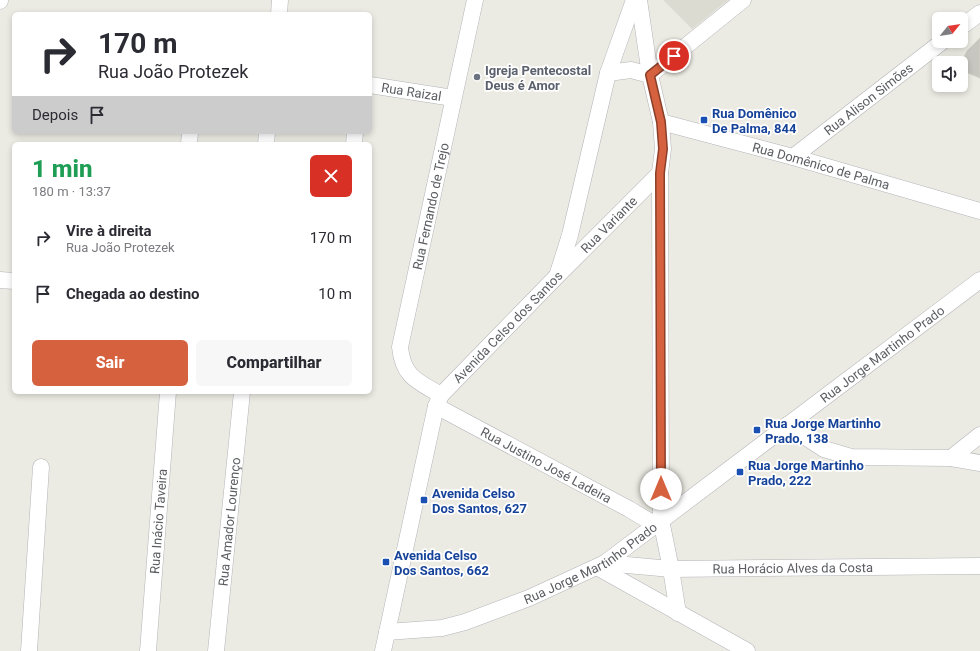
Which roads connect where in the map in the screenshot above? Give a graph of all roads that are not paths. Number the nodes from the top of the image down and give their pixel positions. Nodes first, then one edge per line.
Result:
1 (280, 0) edge
2 (475, 0) edge
3 (634, 0) edge
4 (639, 0) edge
5 (743, 0) edge
6 (278, 12) edge
7 (980, 13) edge
8 (968, 22) edge
9 (934, 48) edge
10 (608, 73) junction
11 (650, 75) junction
12 (372, 85) edge
13 (453, 98) junction
14 (661, 122) junction
15 (793, 157) junction
16 (660, 173) junction
17 (980, 211) edge
18 (557, 276) junction
19 (0, 280) edge
20 (980, 280) edge
21 (12, 281) edge
22 (168, 394) edge
23 (242, 394) edge
24 (438, 400) junction
25 (787, 425) junction
26 (980, 436) edge
27 (951, 458) junction
28 (980, 463) edge
29 (41, 467) dead end
30 (659, 523) junction
31 (601, 565) junction
32 (980, 566) edge
33 (671, 569) junction
34 (678, 613) junction
35 (387, 632) junction
36 (29, 651) edge
37 (148, 651) edge
38 (216, 651) edge
39 (383, 651) edge
40 (747, 651) edge

1 - 6 street
2 - 13 street, Rua Fernando de Trejo
3 - 10 street, Avenida Celso dos Santos
4 - 11 street
5 - 11 street
7 - 8 street
9 - 15 street, Rua Alison Simões
10 - 11 street
10 - 18 street, Avenida Celso dos Santos
11 - 14 street
12 - 13 street, Rua Raizal
13 - 24 street, Rua Fernando de Trejo
14 - 15 street, Rua Domênico de Palma
14 - 16 street
15 - 17 street, Rua Domênico de Palma
16 - 18 street, Rua Variante
16 - 30 street
18 - 24 street, Avenida Celso dos Santos
19 - 21 street
20 - 25 street, Rua Jorge Martinho Prado
22 - 37 street, Rua Inácio Taveira
23 - 38 street, Rua Amador Lourenço
24 - 30 street, Rua Justino José Ladeira
24 - 35 street
25 - 27 street
25 - 30 street, Rua Jorge Martinho Prado
26 - 27 street
27 - 28 street
29 - 36 street
30 - 31 street, Rua Jorge Martinho Prado
30 - 33 street
31 - 33 street, Rua Horácio Alves da Costa
31 - 34 street
31 - 35 street, Rua Jorge Martinho Prado
32 - 33 street, Rua Horácio Alves da Costa
33 - 34 street
34 - 40 street
35 - 39 street

